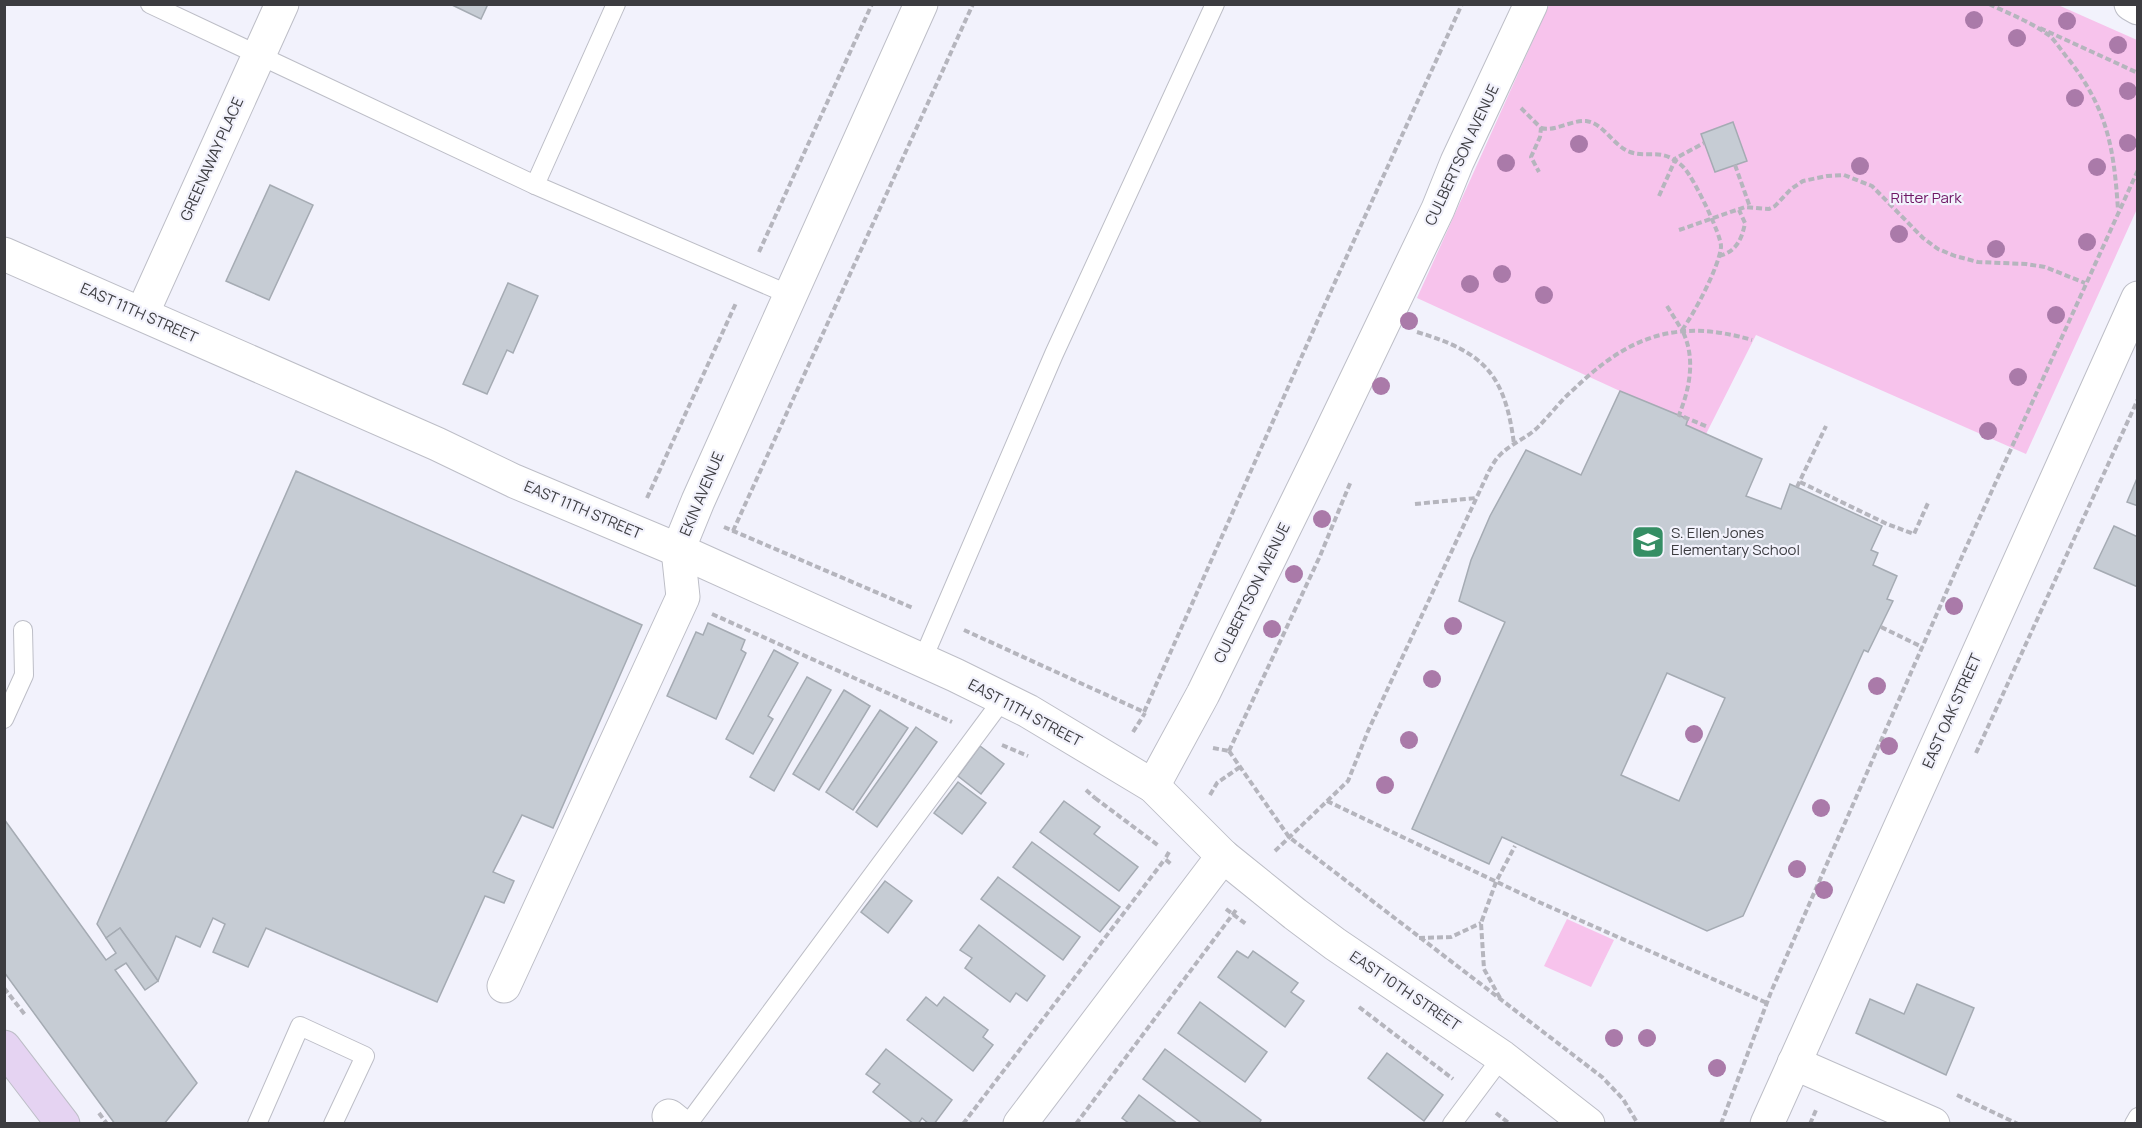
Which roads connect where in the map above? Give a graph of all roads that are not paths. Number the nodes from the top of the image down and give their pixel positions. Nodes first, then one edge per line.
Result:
1 (150, 4) edge
2 (282, 4) edge
3 (616, 4) edge
4 (921, 4) edge
5 (1215, 4) edge
6 (1531, 4) edge
7 (2131, 4) edge
8 (2138, 8) edge
9 (259, 56) junction
10 (535, 185) junction
11 (4, 254) edge
12 (790, 295) junction
13 (2138, 298) edge
14 (142, 314) junction
15 (678, 550) junction
16 (23, 630) dead end
17 (922, 661) junction
18 (1003, 699) junction
19 (4, 718) edge
20 (1153, 786) junction
21 (1223, 856) junction
22 (504, 986) dead end
23 (4, 1047) edge
24 (1502, 1057) junction
25 (1794, 1063) junction
26 (2138, 1117) edge
27 (679, 1121) edge
28 (63, 1124) edge
29 (257, 1124) edge
30 (333, 1124) edge
31 (1020, 1124) edge
32 (1452, 1124) edge
33 (1588, 1124) edge
34 (1767, 1124) edge
35 (1933, 1124) edge
36 (2134, 1124) edge

1 - 9 lane
2 - 9 street, GREENAWAY PLACE
3 - 10 lane
4 - 12 street, EKIN AVENUE
5 - 17 lane
6 - 20 street, CULBERTSON AVENUE
7 - 8 street
9 - 10 lane
9 - 14 street, GREENAWAY PLACE
10 - 12 lane
11 - 14 street, EAST 11TH STREET
12 - 15 street, EKIN AVENUE
13 - 25 street, EAST OAK STREET
14 - 15 street, EAST 11TH STREET
15 - 17 street, EAST 11TH STREET
15 - 22 street, EKIN AVENUE
16 - 19 lane
17 - 18 street, EAST 11TH STREET
18 - 20 street, EAST 11TH STREET
18 - 27 lane
20 - 21 street
21 - 24 street, EAST 10TH STREET
21 - 31 street
23 - 28 street
24 - 32 lane
24 - 33 street, EAST 10TH STREET
25 - 34 street, EAST OAK STREET
25 - 35 street
26 - 36 lane
29 - 30 lane

